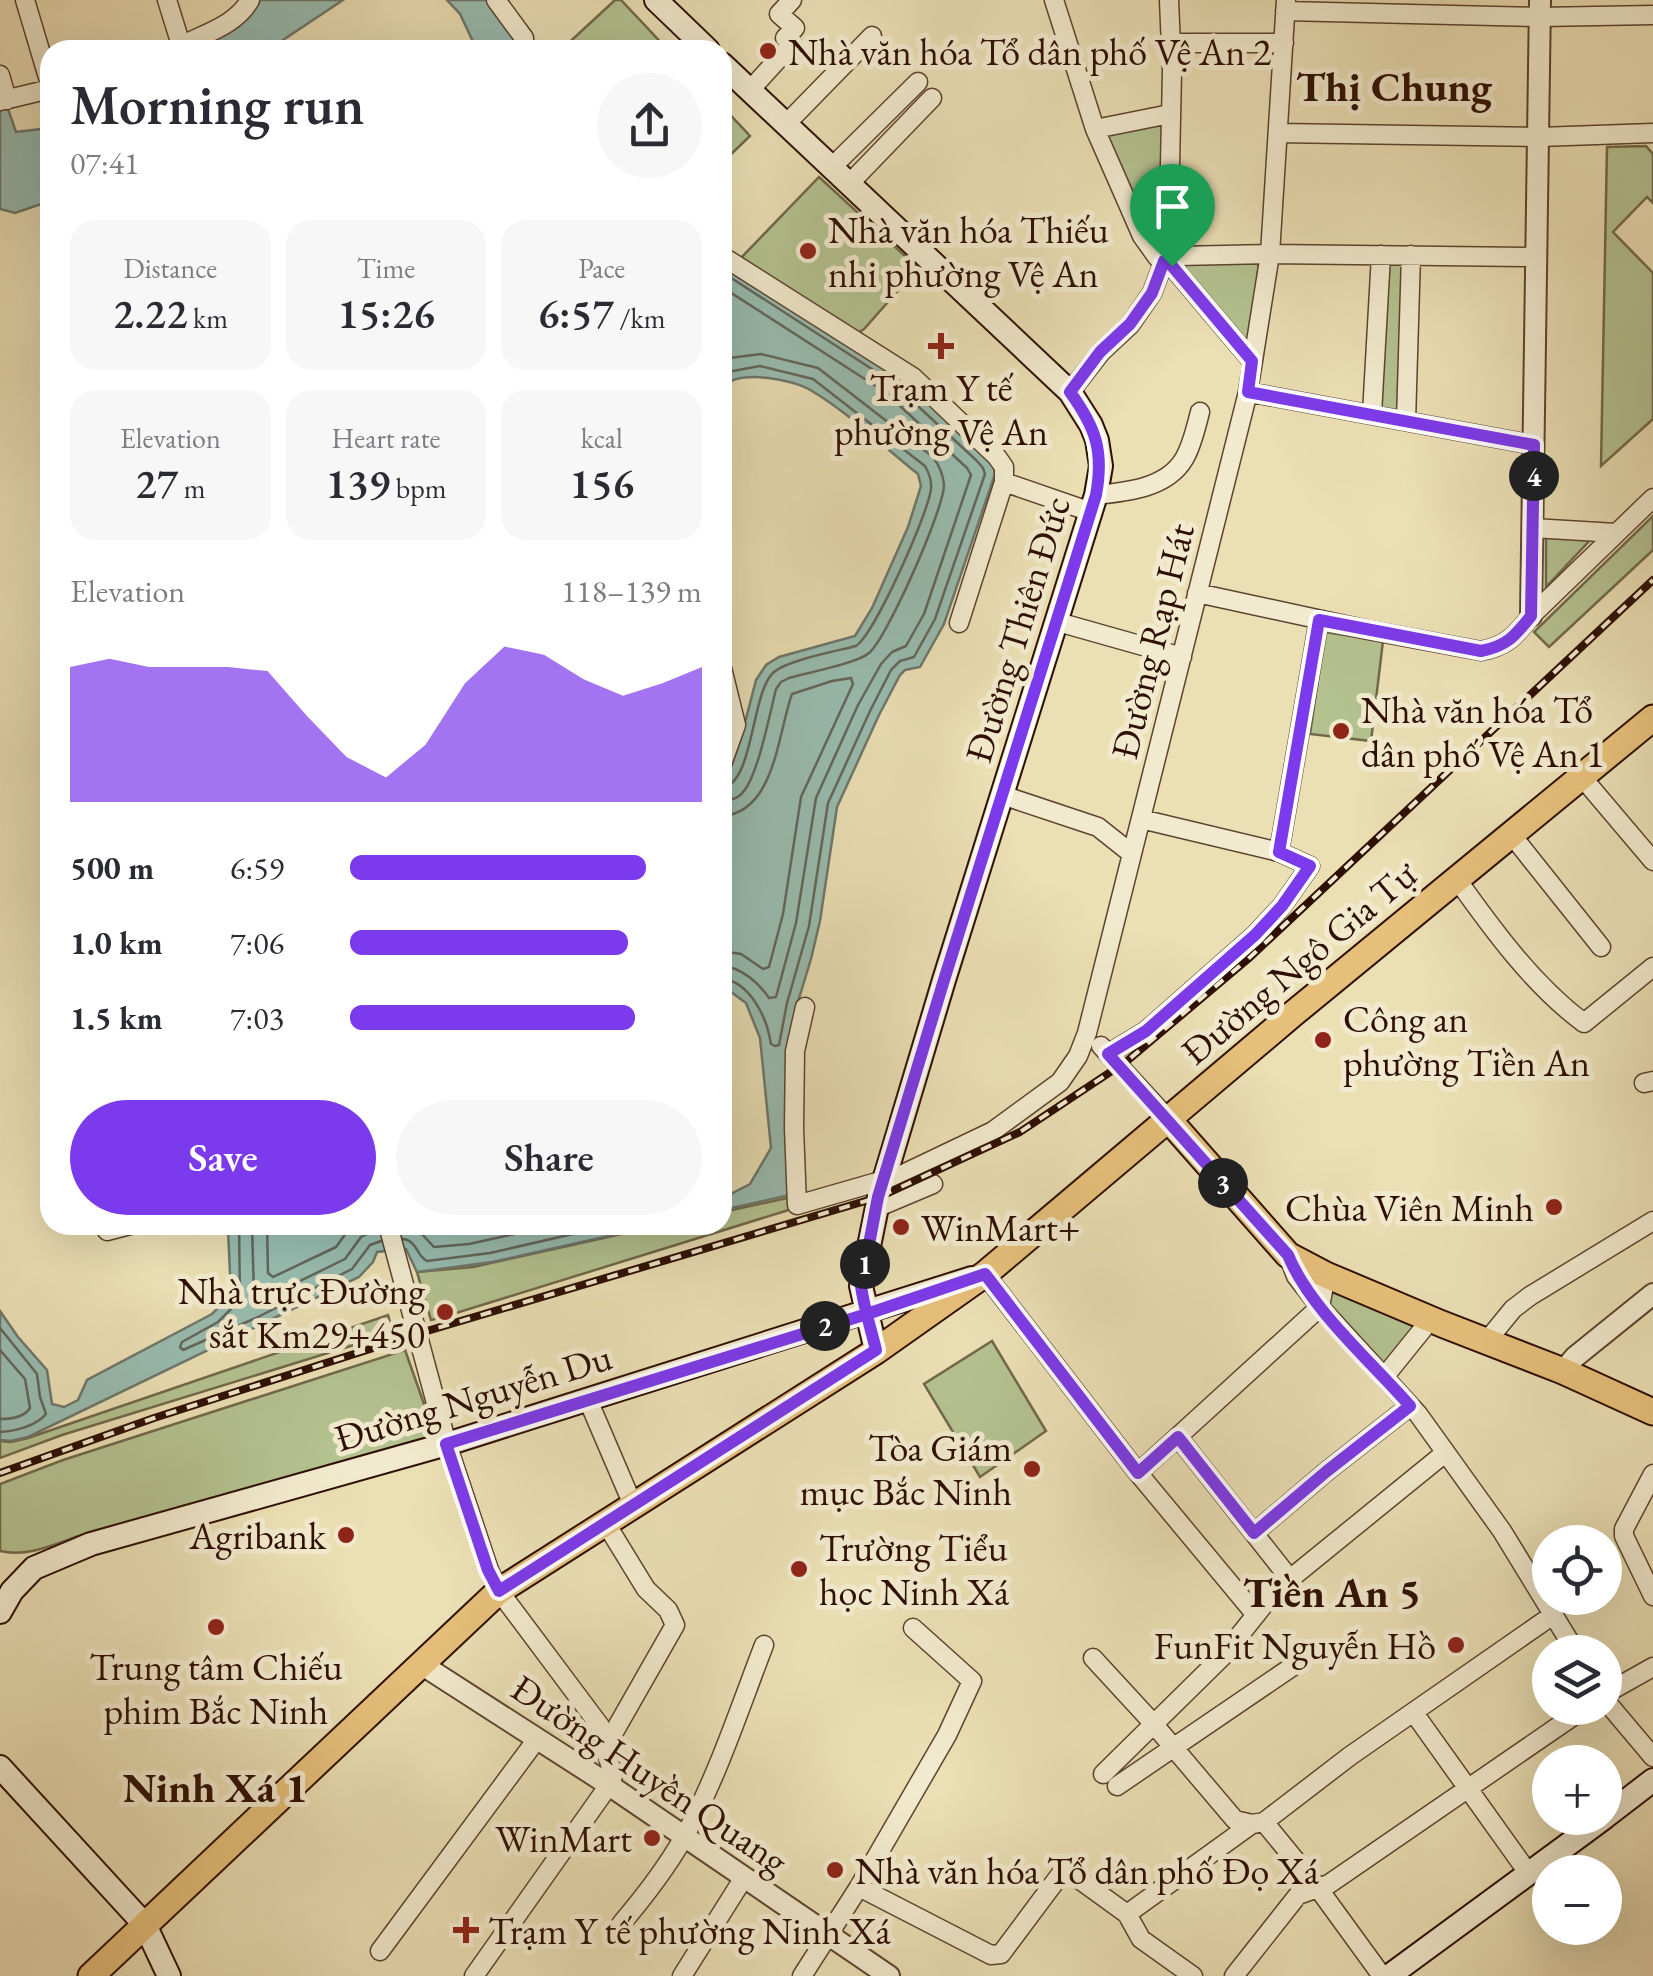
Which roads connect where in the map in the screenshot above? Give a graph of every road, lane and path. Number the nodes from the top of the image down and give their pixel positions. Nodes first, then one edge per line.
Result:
1 (25, 0) edge
2 (167, 0) edge
3 (250, 0) edge
4 (496, 0) edge
5 (656, 0) edge
6 (792, 0) edge
7 (1054, 0) edge
8 (1169, 0) edge
9 (1286, 6) edge
10 (1540, 8) edge
11 (1653, 16) edge
12 (872, 36) dead end
13 (176, 40) edge
14 (194, 40) edge
15 (524, 40) edge
16 (698, 40) edge
17 (1171, 43) junction
18 (1284, 43) junction
19 (40, 52) edge
20 (732, 73) edge
21 (0, 75) edge
22 (918, 82) dead end
23 (40, 90) edge
24 (750, 90) junction
25 (932, 98) dead end
26 (3, 100) edge
27 (1170, 114) junction
28 (786, 124) junction
29 (1095, 129) junction
30 (1278, 133) junction
31 (1653, 133) edge
32 (1539, 137) junction
33 (832, 167) junction
34 (850, 183) junction
35 (1270, 254) junction
36 (1381, 255) junction
37 (1411, 256) junction
38 (1537, 257) junction
39 (1164, 261) junction
40 (732, 262) edge
41 (1252, 361) junction
42 (1070, 392) junction
43 (1248, 392) junction
44 (1200, 412) dead end
45 (1372, 414) junction
46 (1406, 421) junction
47 (1534, 445) junction
48 (1004, 482) junction
49 (1653, 498) edge
50 (1094, 504) junction
51 (1533, 528) junction
52 (1616, 532) junction
53 (1198, 592) junction
54 (1531, 616) junction
55 (1319, 620) junction
56 (1058, 622) junction
57 (958, 623) dead end
58 (1182, 657) junction
59 (732, 709) edge
60 (1653, 718) edge
61 (732, 736) edge
62 (1581, 776) junction
63 (1002, 795) junction
64 (1141, 819) junction
65 (1512, 834) junction
66 (1279, 852) junction
67 (1132, 854) junction
68 (1653, 862) edge
69 (1456, 878) junction
70 (1601, 946) dead end
71 (1653, 967) edge
72 (805, 1006) dead end
73 (1088, 1033) junction
74 (1108, 1054) junction
75 (1168, 1119) junction
76 (883, 1182) junction
77 (933, 1184) dead end
78 (876, 1208) junction
79 (1653, 1221) edge
80 (391, 1235) edge
81 (1288, 1255) junction
82 (985, 1274) junction
83 (1326, 1275) junction
84 (1653, 1294) edge
85 (1320, 1308) junction
86 (867, 1314) junction
87 (1431, 1319) junction
88 (1486, 1342) junction
89 (876, 1350) junction
90 (1564, 1371) junction
91 (1384, 1376) junction
92 (588, 1400) junction
93 (1410, 1406) junction
94 (1653, 1412) edge
95 (1178, 1437) junction
96 (446, 1444) junction
97 (1446, 1453) junction
98 (1138, 1473) junction
99 (1653, 1474) edge
100 (633, 1505) junction
101 (606, 1522) junction
102 (1254, 1533) junction
103 (1290, 1579) junction
104 (7, 1581) edge
105 (499, 1591) junction
106 (1653, 1596) edge
107 (0, 1612) edge
108 (1256, 1615) junction
109 (1554, 1616) junction
110 (913, 1628) dead end
111 (1566, 1635) edge
112 (764, 1644) dead end
113 (1093, 1658) dead end
114 (1302, 1660) dead end
115 (421, 1664) junction
116 (1653, 1668) edge
117 (1622, 1687) edge
118 (1414, 1713) junction
119 (1622, 1718) edge
120 (1153, 1723) junction
121 (1560, 1725) edge
122 (537, 1738) junction
123 (1173, 1746) junction
124 (607, 1751) junction
125 (1653, 1757) edge
126 (0, 1767) edge
127 (1653, 1780) edge
128 (610, 1785) junction
129 (1468, 1788) junction
130 (1622, 1803) edge
131 (1258, 1823) junction
132 (1580, 1835) edge
133 (684, 1837) junction
134 (1529, 1874) junction
135 (743, 1878) junction
136 (859, 1888) junction
137 (1318, 1888) junction
138 (1126, 1914) junction
139 (145, 1924) junction
140 (621, 1924) dead end
141 (829, 1936) junction
142 (380, 1951) dead end
143 (92, 1976) edge
144 (170, 1976) edge
145 (474, 1976) edge
146 (682, 1976) edge
147 (802, 1976) edge
148 (888, 1976) edge
149 (1193, 1976) edge
150 (1234, 1976) edge
151 (1386, 1976) edge

1 - 19 street
2 - 13 street
3 - 14 street
4 - 15 street
5 - 16 main road
6 - 24 street
7 - 29 street
8 - 17 street
9 - 10 street
9 - 18 street, Đường Rạp Hát
10 - 11 street
10 - 32 street
12 - 28 street
17 - 18 street
17 - 27 street
18 - 30 street, Đường Rạp Hát
20 - 24 main road, Đường Thiên Đức
21 - 26 street
22 - 33 street
23 - 26 street
24 - 28 main road, Đường Thiên Đức
25 - 34 street
27 - 29 street
27 - 39 street
28 - 33 main road, Đường Thiên Đức
29 - 39 street
30 - 32 street
30 - 35 street, Đường Rạp Hát
31 - 32 street
32 - 38 street
33 - 34 main road, Đường Thiên Đức
34 - 42 main road, Đường Thiên Đức
35 - 36 street
35 - 39 street
35 - 41 street, Đường Rạp Hát
36 - 37 street
36 - 45 street
37 - 38 street
37 - 46 street
38 - 47 street
39 - 41 street
39 - 42 street
40 - 48 street
41 - 43 street, Đường Rạp Hát
42 - 50 main road, Đường Thiên Đức
43 - 45 street
43 - 53 street, Đường Rạp Hát
44 - 50 street
45 - 46 street
46 - 47 street
47 - 51 street
48 - 50 street
48 - 57 street
49 - 52 street
50 - 56 main road, Đường Thiên Đức
51 - 52 street
51 - 54 street
52 - 54 street
53 - 55 street
53 - 58 street, Đường Rạp Hát
54 - 55 street
55 - 66 street
56 - 58 street
56 - 63 main road, Đường Thiên Đức
58 - 64 street, Đường Rạp Hát
59 - 61 street
60 - 62 main road, Đường Ngô Gia Tự
62 - 65 main road, Đường Ngô Gia Tự
62 - 68 street
63 - 67 street
63 - 76 main road, Đường Thiên Đức
64 - 66 street
64 - 67 street, Đường Rạp Hát
65 - 69 main road, Đường Ngô Gia Tự
65 - 70 street
66 - 74 street
67 - 73 street, Đường Rạp Hát
69 - 71 street
69 - 75 main road, Đường Ngô Gia Tự
72 - 76 street, Đường Rạp Hát
73 - 74 street
73 - 76 street, Đường Rạp Hát
74 - 75 street
75 - 81 main road
75 - 82 main road, Đường Ngô Gia Tự
76 - 78 main road, Đường Thiên Đức
77 - 78 street
78 - 86 main road, Đường Thiên Đức
79 - 88 street
80 - 96 street
81 - 83 main road
81 - 85 street
82 - 86 main road, Đường Nguyễn Du
82 - 89 main road, Đường Ngô Gia Tự
82 - 98 street
83 - 85 street
83 - 87 main road
84 - 90 street
85 - 91 street
85 - 95 street
86 - 89 main road, Đường Thiên Đức
86 - 92 main road, Đường Nguyễn Du
87 - 88 main road
87 - 91 street
88 - 90 main road
89 - 100 main road, Đường Ngô Gia Tự
90 - 94 main road
91 - 93 street
92 - 96 main road, Đường Nguyễn Du
92 - 100 street
93 - 97 street
93 - 102 street
95 - 98 street
95 - 102 street
96 - 104 main road, Đường Nguyễn Du
96 - 105 street
97 - 103 street
97 - 109 street
98 - 108 street
99 - 106 street
100 - 101 main road, Đường Ngô Gia Tự
101 - 105 main road, Đường Ngô Gia Tự
101 - 124 street
102 - 103 street
103 - 108 street
104 - 107 main road, Đường Nguyễn Du
105 - 115 main road, Đường Ngô Gia Tự
105 - 124 street
108 - 120 street
109 - 111 street
109 - 118 street
110 - 136 street
112 - 133 street
113 - 120 street
114 - 123 street
115 - 122 street, Đường Huyền Quang
115 - 139 main road, Đường Ngô Gia Tự
116 - 117 street
118 - 129 street
118 - 131 street
119 - 125 street
120 - 123 street
120 - 123 street
121 - 129 street
122 - 128 street, Đường Huyền Quang
122 - 142 street
123 - 131 street
124 - 128 street
126 - 139 main road
127 - 130 main road
128 - 133 street, Đường Huyền Quang
128 - 145 street
129 - 134 street
129 - 137 street
131 - 137 street
131 - 138 street
132 - 134 main road
133 - 135 street, Đường Huyền Quang
133 - 140 street
134 - 151 main road
135 - 141 street, Đường Huyền Quang
135 - 146 street
136 - 138 street
136 - 141 street
137 - 150 street
137 - 151 street
138 - 149 street
139 - 143 main road, Đường Ngô Gia Tự
139 - 144 main road
141 - 147 street
141 - 148 street, Đường Huyền Quang

